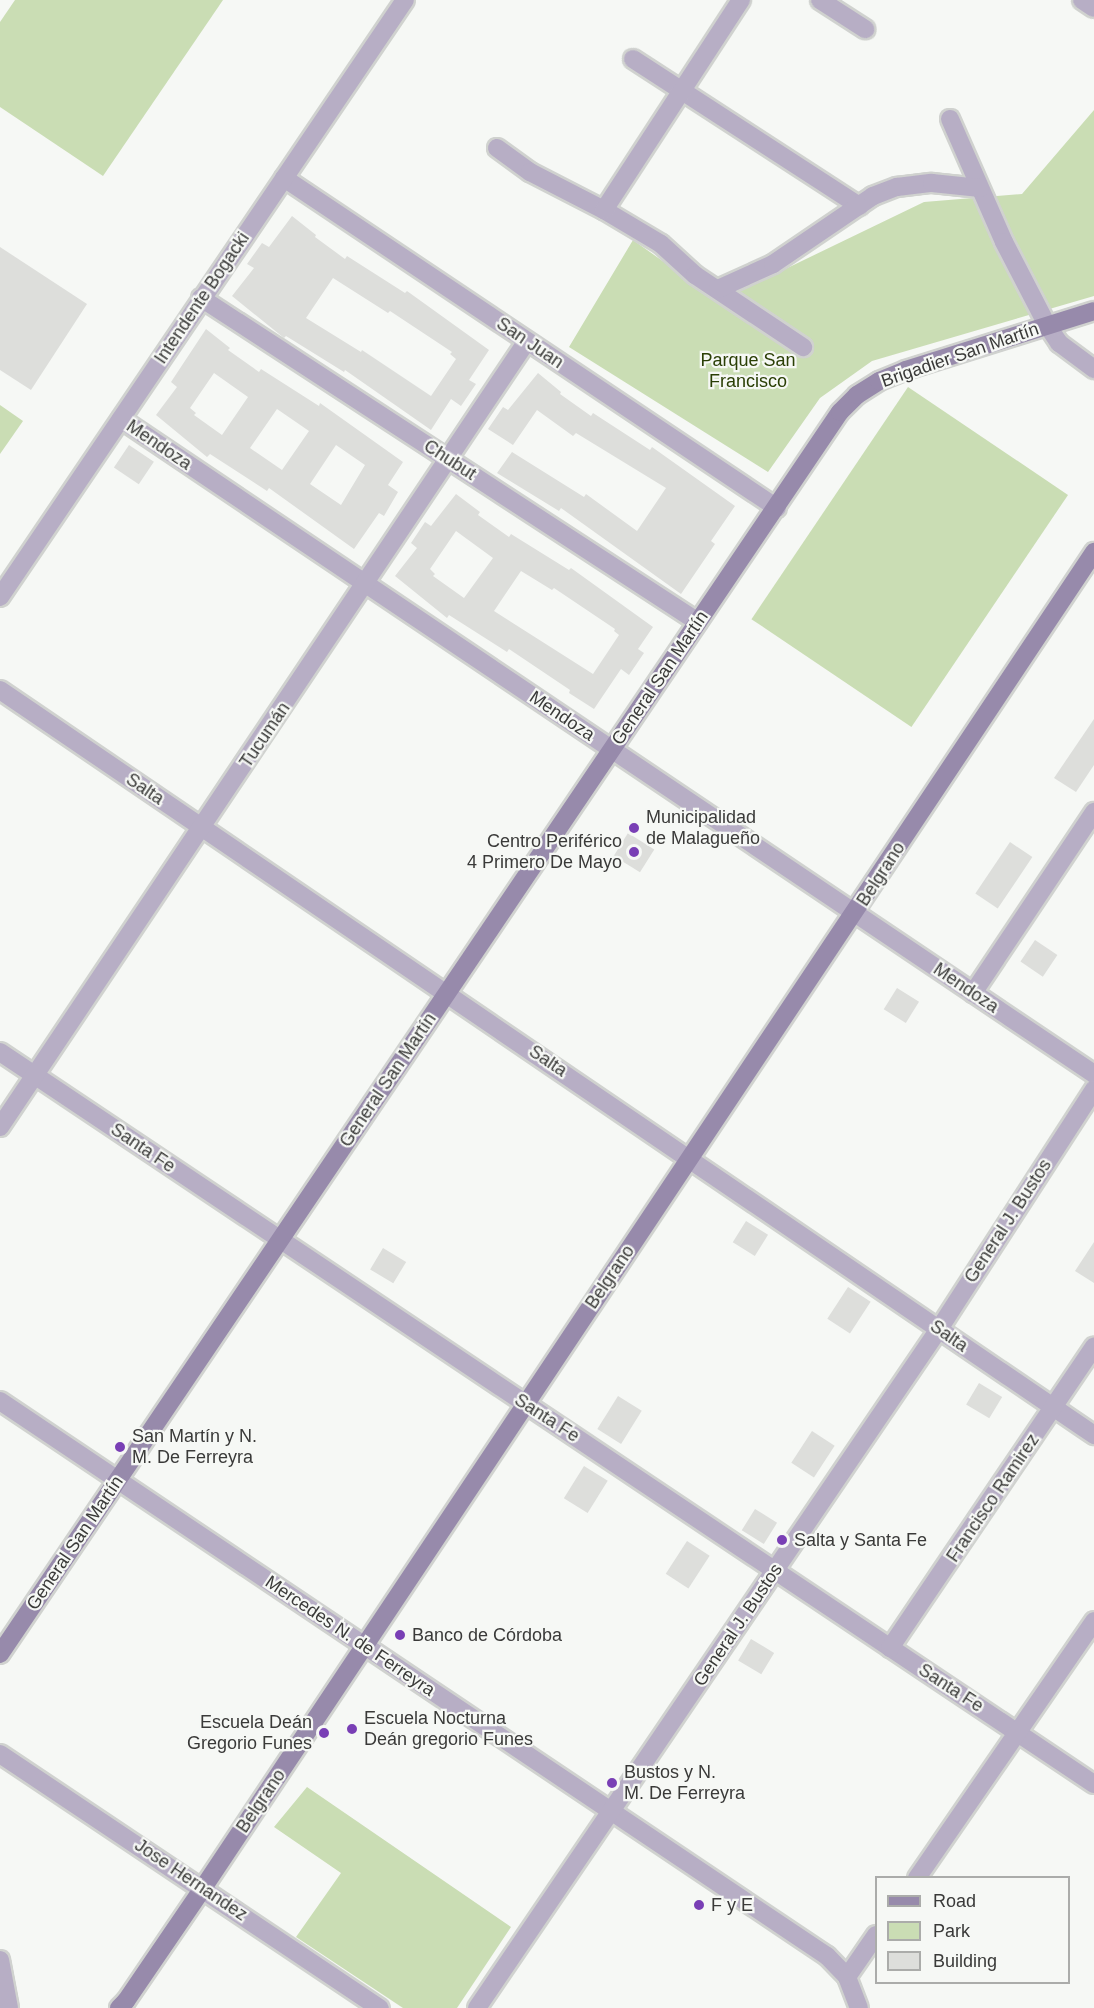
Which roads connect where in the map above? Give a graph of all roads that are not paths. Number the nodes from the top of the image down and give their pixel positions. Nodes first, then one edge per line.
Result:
1 (405, 0) edge
2 (741, 0) edge
3 (820, 0) edge
4 (865, 29) dead end
5 (633, 58) dead end
6 (682, 90) junction
7 (950, 119) dead end
8 (497, 148) dead end
9 (284, 178) junction
10 (980, 188) junction
11 (859, 206) junction
12 (604, 210) junction
13 (718, 289) junction
14 (201, 298) junction
15 (1094, 311) edge
16 (1047, 325) junction
17 (527, 341) junction
18 (803, 347) dead end
19 (1094, 369) edge
20 (121, 419) junction
21 (450, 460) junction
22 (777, 508) junction
23 (1094, 552) edge
24 (365, 584) junction
25 (0, 597) edge
26 (698, 622) junction
27 (0, 690) edge
28 (611, 749) junction
29 (1094, 812) edge
30 (202, 828) junction
31 (856, 913) junction
32 (447, 992) junction
33 (973, 993) junction
34 (0, 1052) edge
35 (1094, 1074) edge
36 (35, 1076) junction
37 (1094, 1089) edge
38 (0, 1127) edge
39 (691, 1158) junction
40 (279, 1240) junction
41 (939, 1329) junction
42 (1094, 1347) edge
43 (0, 1401) edge
44 (525, 1403) junction
45 (1054, 1409) junction
46 (1094, 1436) edge
47 (118, 1480) junction
48 (777, 1569) junction
49 (1094, 1621) edge
50 (365, 1646) junction
51 (890, 1648) junction
52 (0, 1654) edge
53 (1018, 1733) junction
54 (0, 1754) edge
55 (1094, 1784) edge
56 (612, 1812) junction
57 (918, 1876) edge
58 (203, 1888) junction
59 (875, 1936) edge
60 (0, 1960) edge
61 (848, 1977) junction
62 (125, 2006) edge
63 (9, 2008) edge
64 (380, 2008) edge
65 (477, 2008) edge
66 (859, 2008) edge

1 - 9 street, Intendente Bogacki
2 - 6 street
3 - 4 street
5 - 6 street
6 - 11 street
6 - 12 street
7 - 10 street
8 - 12 street
9 - 14 street, Intendente Bogacki
9 - 17 street, San Juan
10 - 11 street
10 - 16 street
11 - 13 street
12 - 13 street
13 - 18 street
14 - 20 street, Intendente Bogacki
14 - 21 street, Chubut
15 - 16 main road, Brigadier San Martín
16 - 19 street
16 - 22 main road, Brigadier San Martín
17 - 21 street, Tucumán
17 - 22 street, San Juan
20 - 24 street, Mendoza
20 - 25 street, Intendente Bogacki
21 - 24 street, Tucumán
21 - 26 street, Chubut
22 - 26 main road, General San Martín
23 - 31 main road, Belgrano
24 - 28 street, Mendoza
24 - 30 street, Tucumán
26 - 28 main road, General San Martín
27 - 30 street, Salta
28 - 31 street, Mendoza
28 - 32 main road, General San Martín
29 - 33 street
30 - 32 street, Salta
30 - 36 street, Tucumán
31 - 33 street, Mendoza
31 - 39 main road, Belgrano
32 - 39 street, Salta
32 - 40 main road, General San Martín
33 - 35 street, Mendoza
34 - 36 street, Santa Fe
36 - 38 street, Tucumán
36 - 40 street, Santa Fe
37 - 41 street, General J. Bustos
39 - 41 street, Salta
39 - 44 main road, Belgrano
40 - 44 street, Santa Fe
40 - 47 main road, General San Martín
41 - 45 street, Salta
41 - 48 street, General J. Bustos
42 - 45 street, Francisco Ramirez
43 - 47 street, Mercedes N. de Ferreyra
44 - 48 street, Santa Fe
44 - 50 main road, Belgrano
45 - 46 street, Salta
45 - 51 street, Francisco Ramirez
47 - 50 street, Mercedes N. de Ferreyra
47 - 52 main road, General San Martín
48 - 51 street, Santa Fe
48 - 56 street, General J. Bustos
49 - 53 street
50 - 56 street, Mercedes N. de Ferreyra
50 - 58 main road, Belgrano
51 - 53 street, Santa Fe
53 - 55 street, Santa Fe
53 - 57 street
54 - 58 street, Jose Hernandez
56 - 61 street, Mercedes N. de Ferreyra
56 - 65 street, General J. Bustos
58 - 62 main road, Belgrano
58 - 64 street, Jose Hernandez
59 - 61 street
60 - 63 street
61 - 66 street, Mercedes N. de Ferreyra

